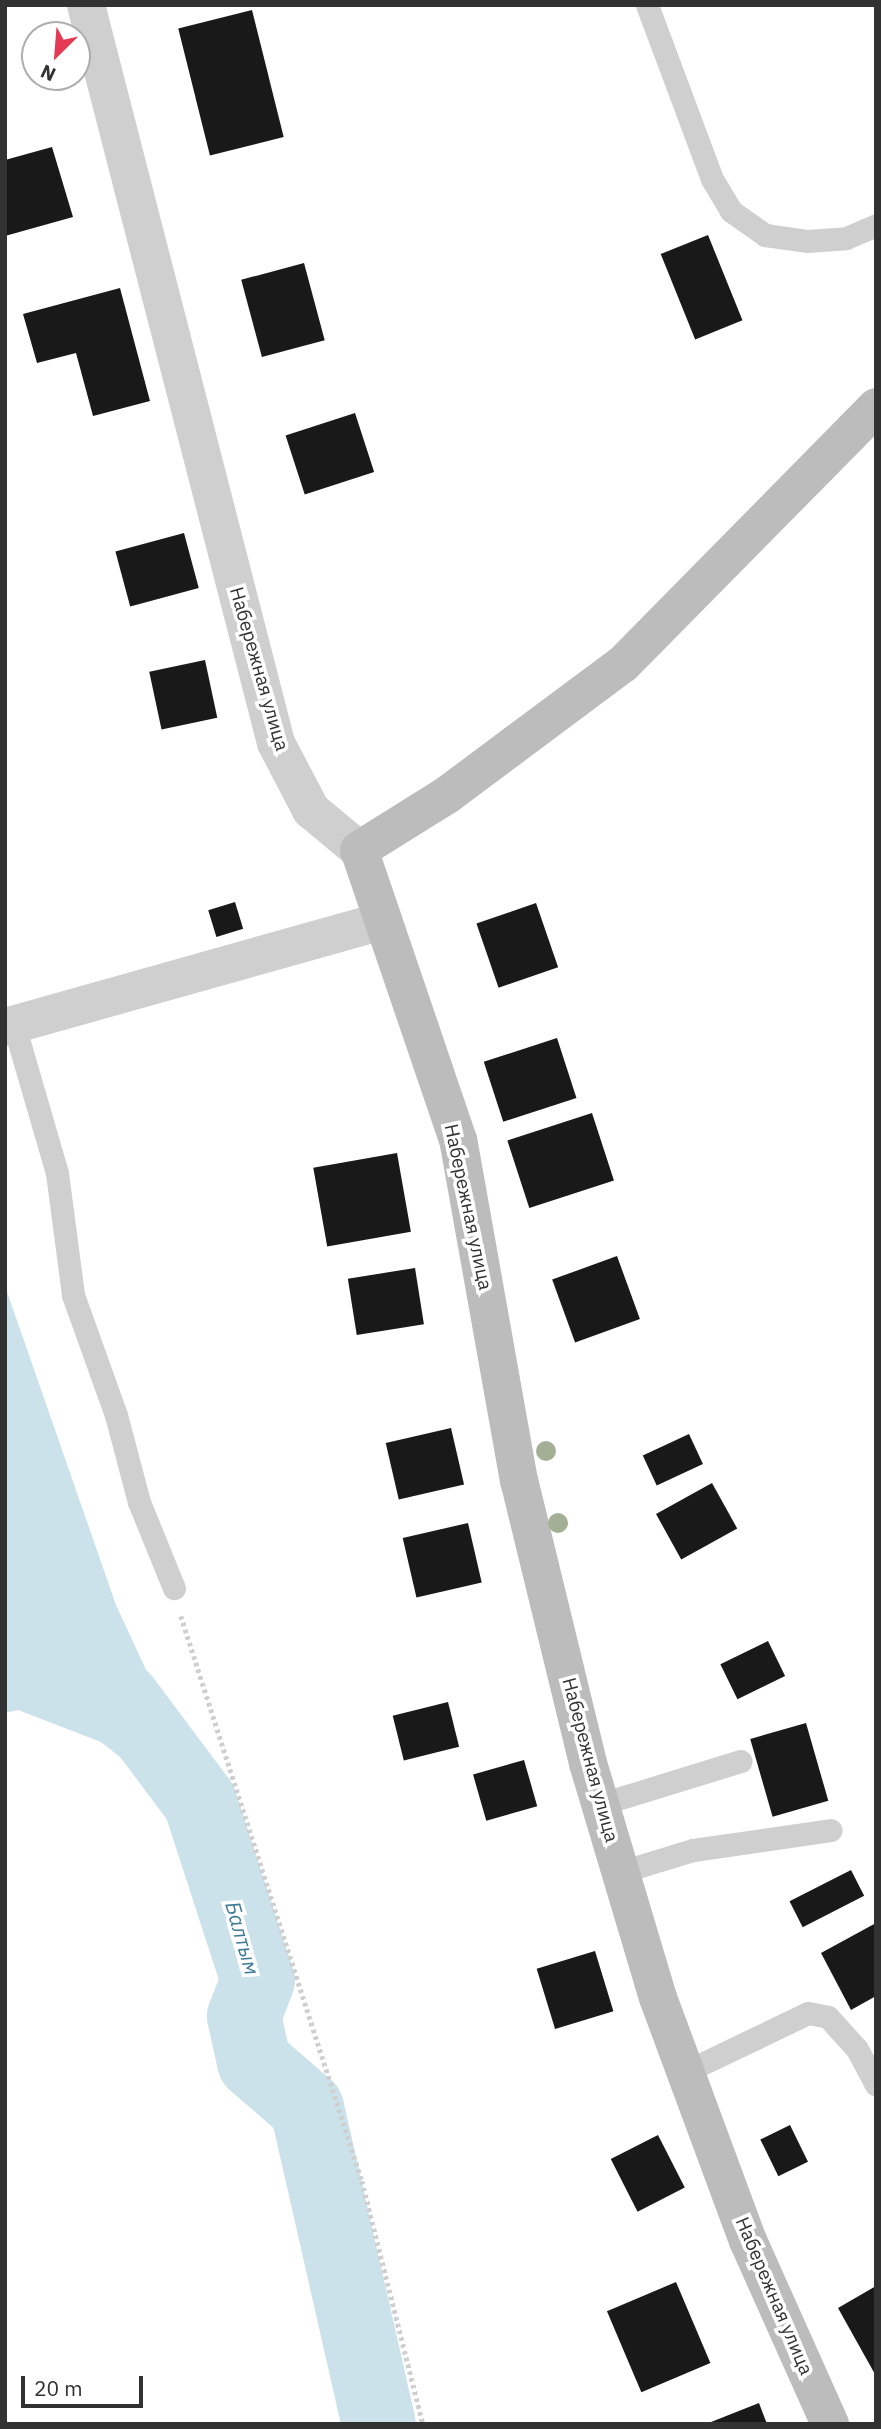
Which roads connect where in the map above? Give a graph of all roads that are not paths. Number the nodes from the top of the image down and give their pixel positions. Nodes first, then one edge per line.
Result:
1 (86, 5) edge
2 (647, 5) edge
3 (876, 225) edge
4 (876, 407) edge
5 (359, 850) junction
6 (382, 921) junction
7 (10, 1026) edge
8 (174, 1588) road end
9 (741, 1761) dead end
10 (601, 1804) junction
11 (831, 1830) dead end
12 (621, 1872) junction
13 (685, 2072) junction
14 (876, 2084) edge
15 (830, 2424) edge

1 - 5 street, Набережная улица
2 - 3 lane
4 - 5 street
5 - 6 street, Набережная улица
6 - 7 street
6 - 10 street, Набережная улица
7 - 8 lane
9 - 10 lane
10 - 12 street, Набережная улица
11 - 12 lane
12 - 13 street, Набережная улица
13 - 14 lane
13 - 15 street, Набережная улица

